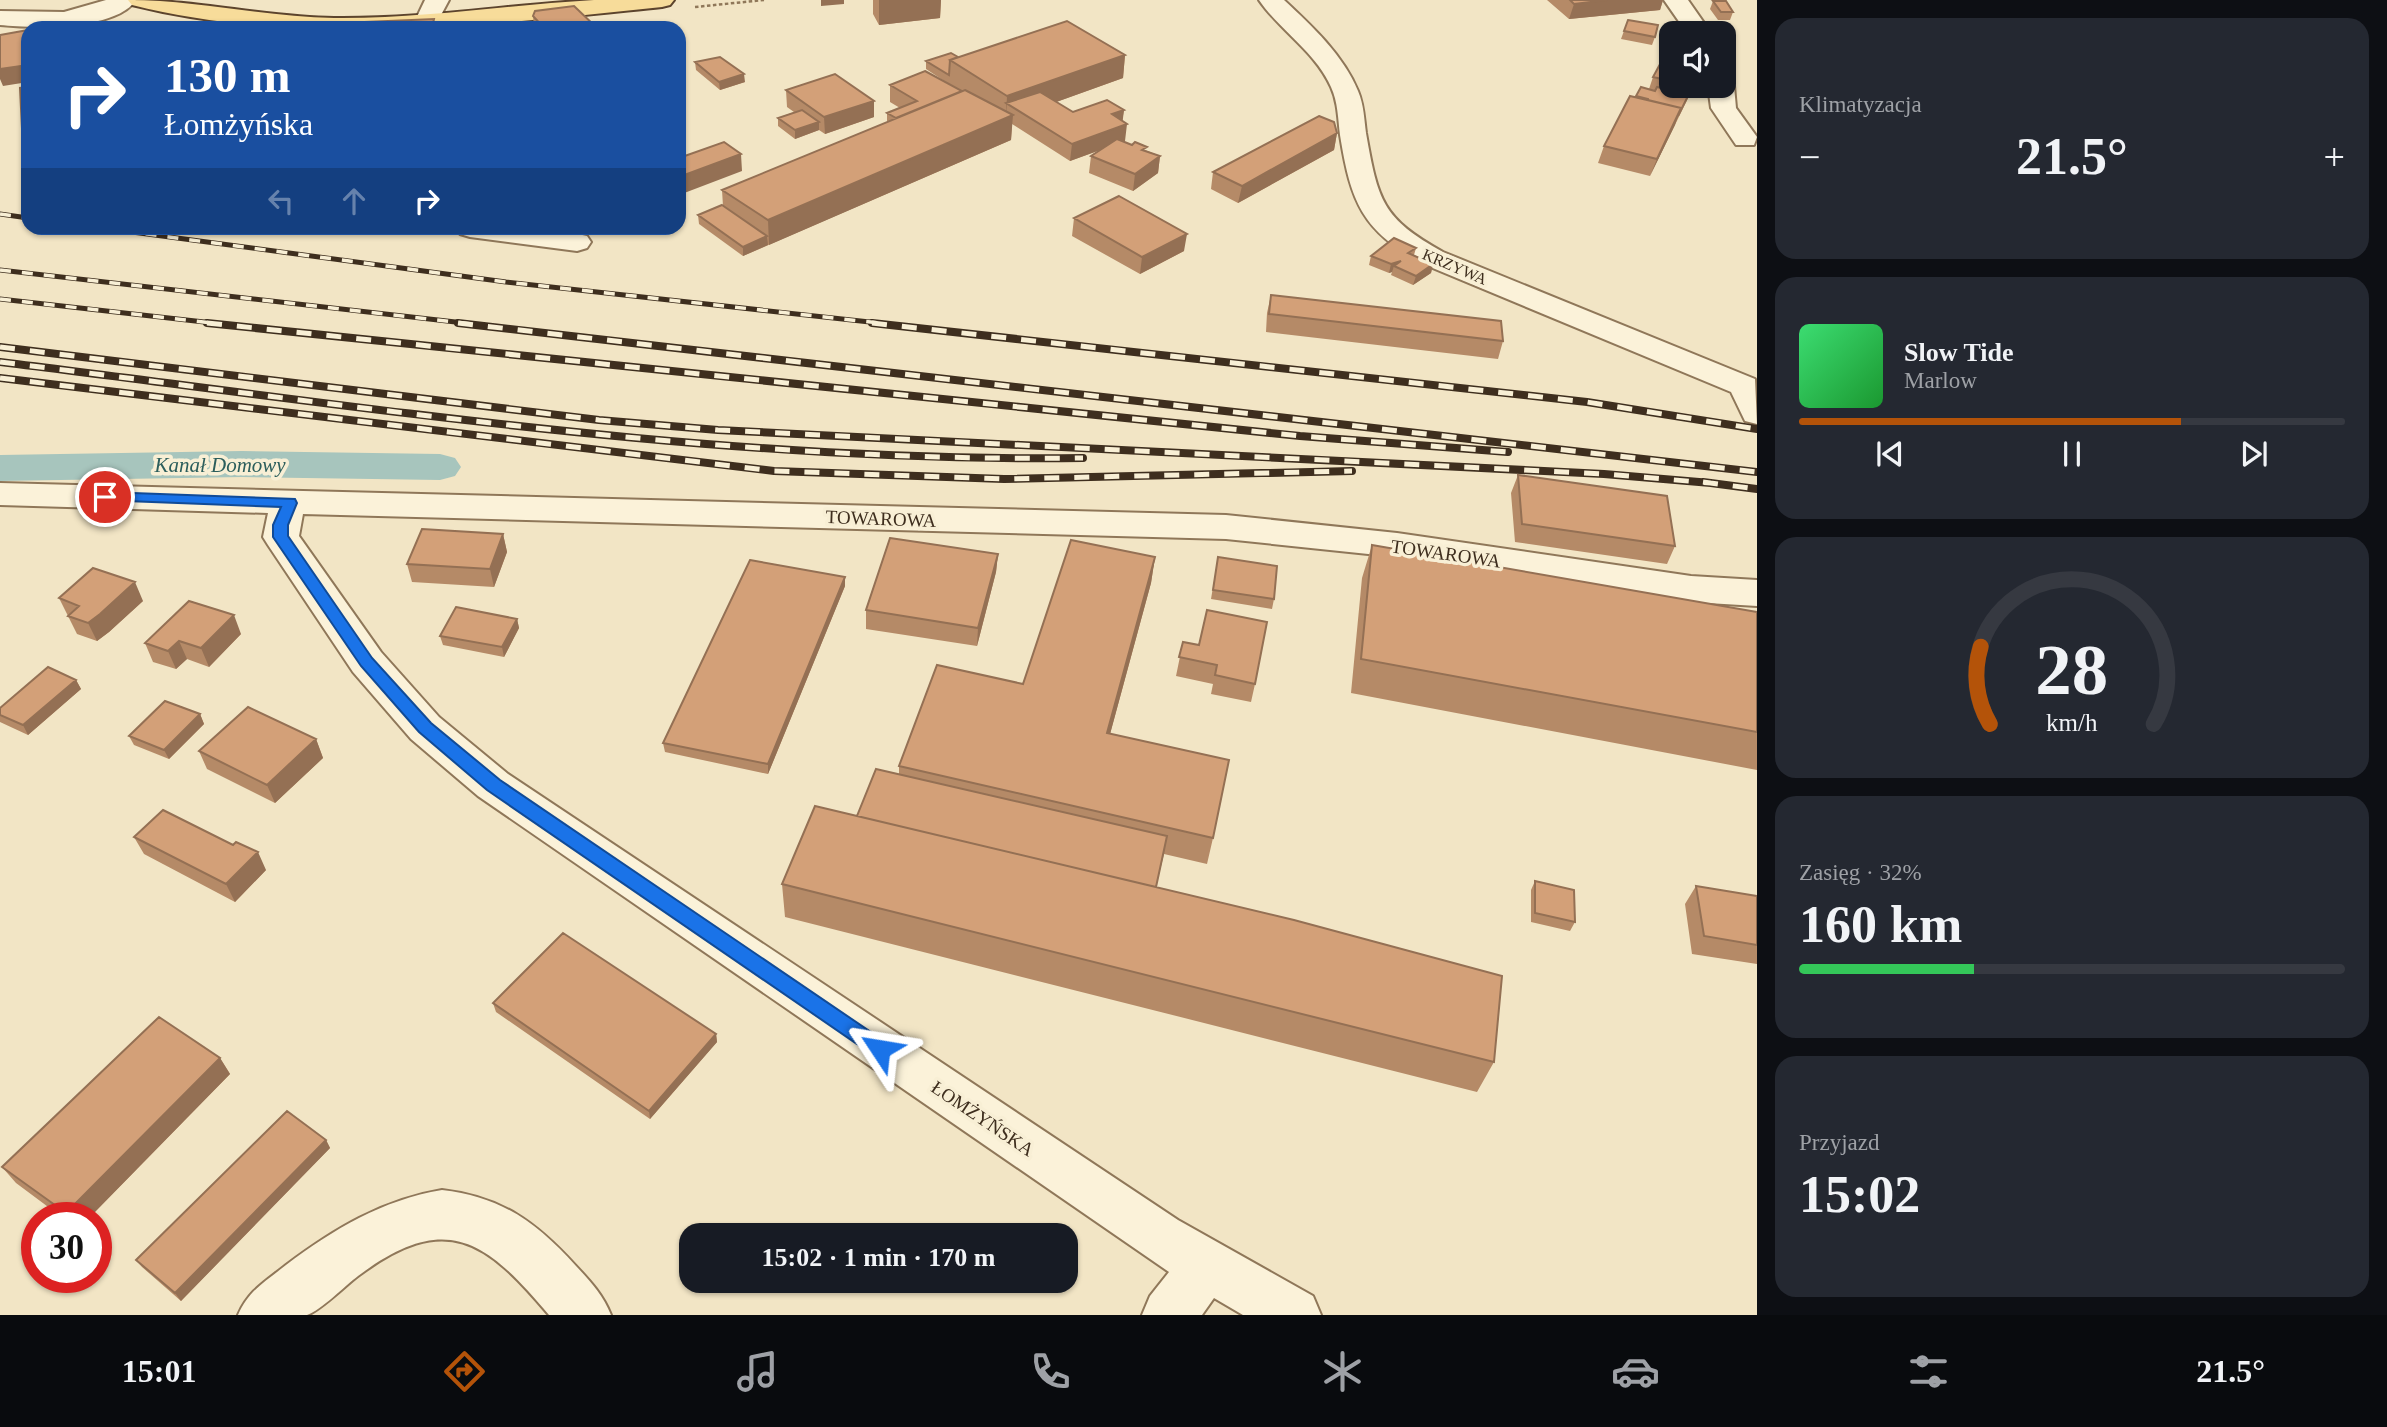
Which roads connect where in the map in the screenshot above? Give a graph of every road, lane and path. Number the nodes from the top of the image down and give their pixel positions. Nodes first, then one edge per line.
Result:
1 (140, 0) edge
2 (437, 0) edge
3 (662, 0) edge
4 (1271, 0) edge
5 (1676, 0) edge
6 (164, 5) junction
7 (124, 12) edge
8 (0, 18) edge
9 (25, 21) edge
10 (51, 21) edge
11 (240, 21) edge
12 (427, 21) edge
13 (447, 21) edge
14 (1691, 21) edge
15 (1721, 98) edge
16 (1745, 139) dead end
17 (524, 235) edge
18 (577, 242) dead end
19 (1757, 414) edge
20 (0, 494) edge
21 (290, 503) junction
22 (1757, 593) edge
23 (1206, 1266) junction
24 (265, 1315) edge
25 (584, 1315) edge
26 (1169, 1315) edge
27 (1294, 1315) edge

1 - 6 main road
2 - 12 street
3 - 13 main road
4 - 19 street, KRZYWA
5 - 14 street
6 - 7 street
6 - 11 main road
7 - 10 street
8 - 9 street
15 - 16 street
17 - 18 street
20 - 21 street, TOWAROWA
21 - 22 street, TOWAROWA
21 - 23 street, ŁOMŻYŃSKA
23 - 26 street
23 - 27 street, ŁOMŻYŃSKA
24 - 25 street

